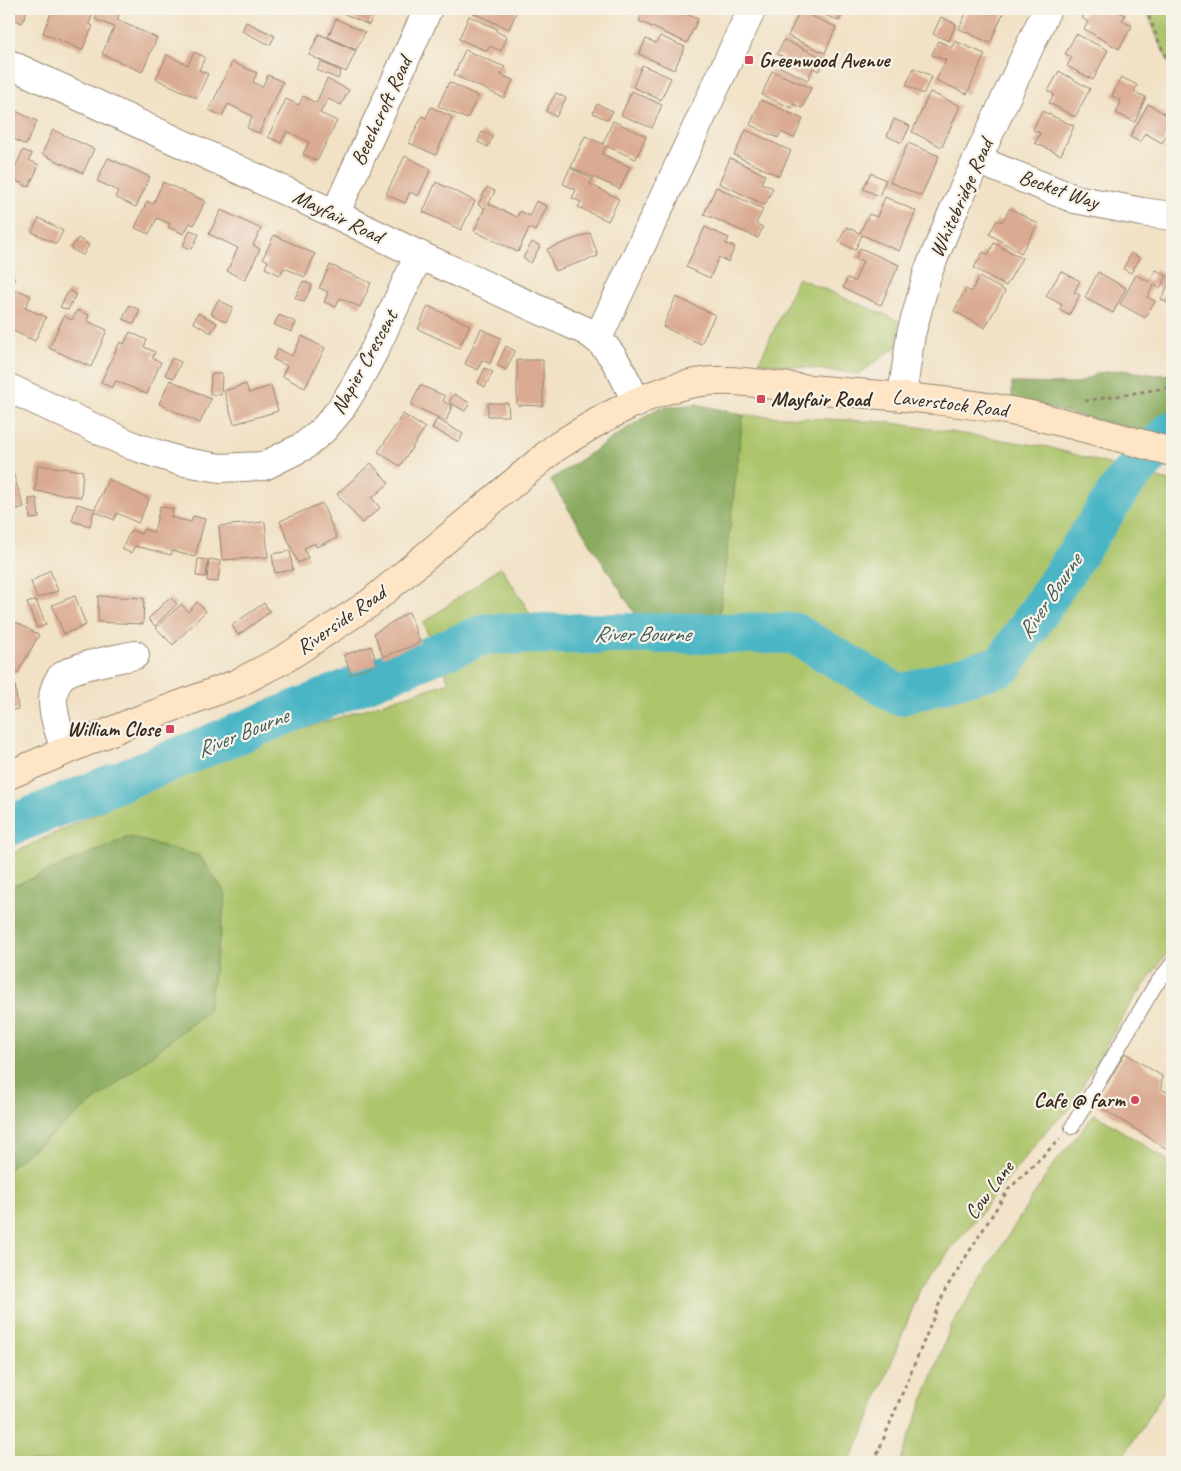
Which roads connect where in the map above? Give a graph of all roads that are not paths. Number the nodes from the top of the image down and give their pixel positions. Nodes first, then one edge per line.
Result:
1 (428, 9) edge
2 (752, 9) edge
3 (1047, 9) edge
4 (9, 64) edge
5 (978, 160) junction
6 (335, 214) junction
7 (1172, 216) edge
8 (419, 255) junction
9 (598, 338) junction
10 (9, 388) edge
11 (902, 396) junction
12 (637, 403) junction
13 (1172, 452) edge
14 (135, 655) dead end
15 (65, 750) junction
16 (9, 775) edge
17 (1172, 964) edge
18 (1072, 1127) road end

1 - 6 street, Beechcroft Road
2 - 9 street
3 - 5 street, Whitebridge Road
4 - 6 street, Mayfair Road
5 - 7 street, Becket Way
5 - 11 street, Whitebridge Road
6 - 8 street, Mayfair Road
8 - 9 street, Mayfair Road
8 - 10 street, Napier Crescent
9 - 12 street, Mayfair Road
11 - 12 street, Laverstock Road
11 - 13 street, Laverstock Road
12 - 15 street, Riverside Road
14 - 15 street
15 - 16 street, Riverside Road
17 - 18 lane

